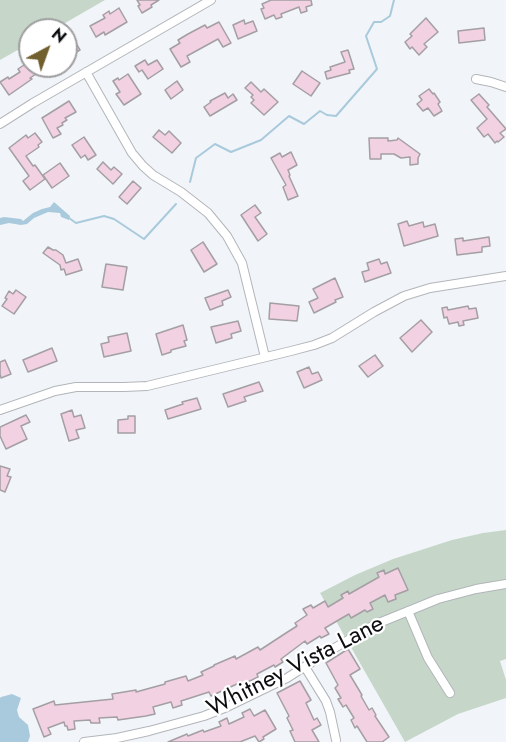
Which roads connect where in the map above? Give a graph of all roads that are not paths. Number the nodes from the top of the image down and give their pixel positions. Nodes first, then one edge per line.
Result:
1 (211, 0) edge
2 (86, 72) junction
3 (476, 79) dead end
4 (506, 87) edge
5 (0, 124) edge
6 (506, 276) edge
7 (265, 357) junction
8 (0, 410) edge
9 (506, 584) edge
10 (408, 611) junction
11 (305, 667) junction
12 (450, 693) dead end
13 (336, 740) dead end
14 (84, 742) edge

1 - 2 street
2 - 5 street
2 - 7 street
3 - 4 street
6 - 7 street
7 - 8 street
9 - 10 street, Whitney Vista Lane
10 - 11 street, Whitney Vista Lane
10 - 12 street
11 - 13 street
11 - 14 street, Whitney Vista Lane

